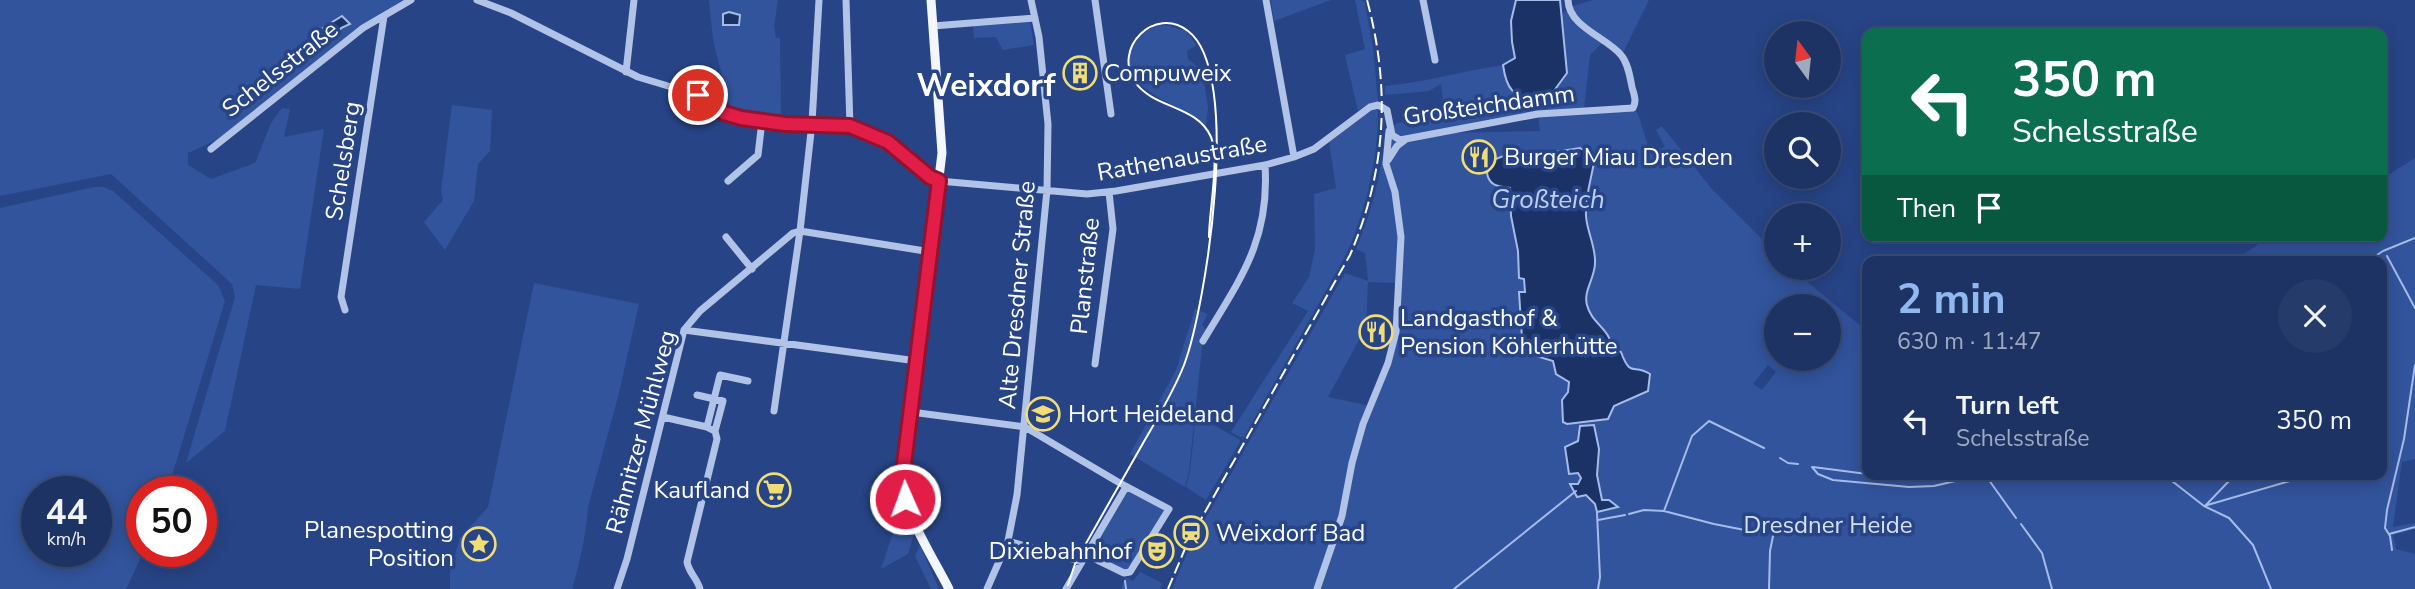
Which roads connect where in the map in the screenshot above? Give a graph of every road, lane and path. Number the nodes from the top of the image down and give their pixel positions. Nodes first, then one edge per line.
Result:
1 (411, 0) edge
2 (477, 0) edge
3 (634, 0) edge
4 (819, 0) edge
5 (846, 0) edge
6 (931, 0) edge
7 (1031, 0) edge
8 (1097, 0) edge
9 (1266, 0) edge
10 (1423, 0) edge
11 (1568, 0) edge
12 (384, 16) junction
13 (1035, 18) junction
14 (933, 26) junction
15 (1435, 60) dead end
16 (626, 72) junction
17 (1374, 106) joint
18 (1111, 114) dead end
19 (762, 121) junction
20 (812, 123) junction
21 (1390, 124) junction
22 (850, 126) junction
23 (1408, 139) junction
24 (211, 149) dead end
25 (1294, 157) junction
26 (1386, 164) junction
27 (1265, 165) junction
28 (728, 181) dead end
29 (939, 181) junction
30 (1047, 190) junction
31 (1109, 192) junction
32 (800, 231) junction
33 (726, 237) dead end
34 (931, 252) junction
35 (752, 269) junction
36 (345, 310) dead end
37 (684, 330) junction
38 (1203, 341) dead end
39 (784, 342) junction
40 (917, 361) junction
41 (1095, 364) dead end
42 (748, 381) dead end
43 (697, 395) dead end
44 (715, 399) junction
45 (774, 411) dead end
46 (911, 412) junction
47 (663, 417) junction
48 (707, 427) junction
49 (1025, 427) junction
50 (715, 431) junction
51 (1123, 485) junction
52 (1008, 541) junction
53 (1087, 555) junction
54 (1082, 562) junction
55 (1067, 587) edge
56 (617, 589) edge
57 (700, 589) edge
58 (949, 589) edge
59 (987, 589) edge
60 (1317, 589) edge

1 - 12 street, Schelsstraße
2 - 16 street
3 - 16 street
4 - 20 street
5 - 22 street
6 - 14 main road
7 - 13 street, Alte Dresdner Straße
8 - 18 street
9 - 25 street
10 - 15 street
11 - 23 street, Großteichdamm
12 - 24 street, Schelsstraße
12 - 36 street, Schelsberg
13 - 14 street
13 - 30 street, Alte Dresdner Straße
14 - 29 main road
16 - 19 street
17 - 21 street, Großteichdamm
17 - 25 street, Rathenaustraße
19 - 20 street
19 - 28 street
20 - 22 street
20 - 32 street
21 - 23 street, Großteichdamm
21 - 26 street
22 - 29 street
23 - 26 street
25 - 27 street, Rathenaustraße
26 - 60 street
27 - 31 street, Rathenaustraße
27 - 38 street
29 - 30 street, Rathenaustraße
29 - 34 main road
30 - 31 street, Rathenaustraße
30 - 49 street, Alte Dresdner Straße
31 - 41 street, Planstraße
32 - 34 street
32 - 35 street, Rähnitzer Mühlweg
32 - 39 street
33 - 35 street
34 - 40 main road
35 - 37 street, Rähnitzer Mühlweg
37 - 39 street
37 - 47 street, Rähnitzer Mühlweg
39 - 40 street
39 - 45 street
40 - 46 main road
42 - 44 street
43 - 44 street
44 - 48 street
44 - 50 street
46 - 49 street
46 - 58 main road
47 - 48 street
47 - 56 street, Rähnitzer Mühlweg
48 - 50 street
49 - 51 street
49 - 52 street, Alte Dresdner Straße
50 - 57 street
51 - 53 street
51 - 53 street
52 - 54 street
52 - 59 street, Alte Dresdner Straße
53 - 54 street
54 - 55 street

